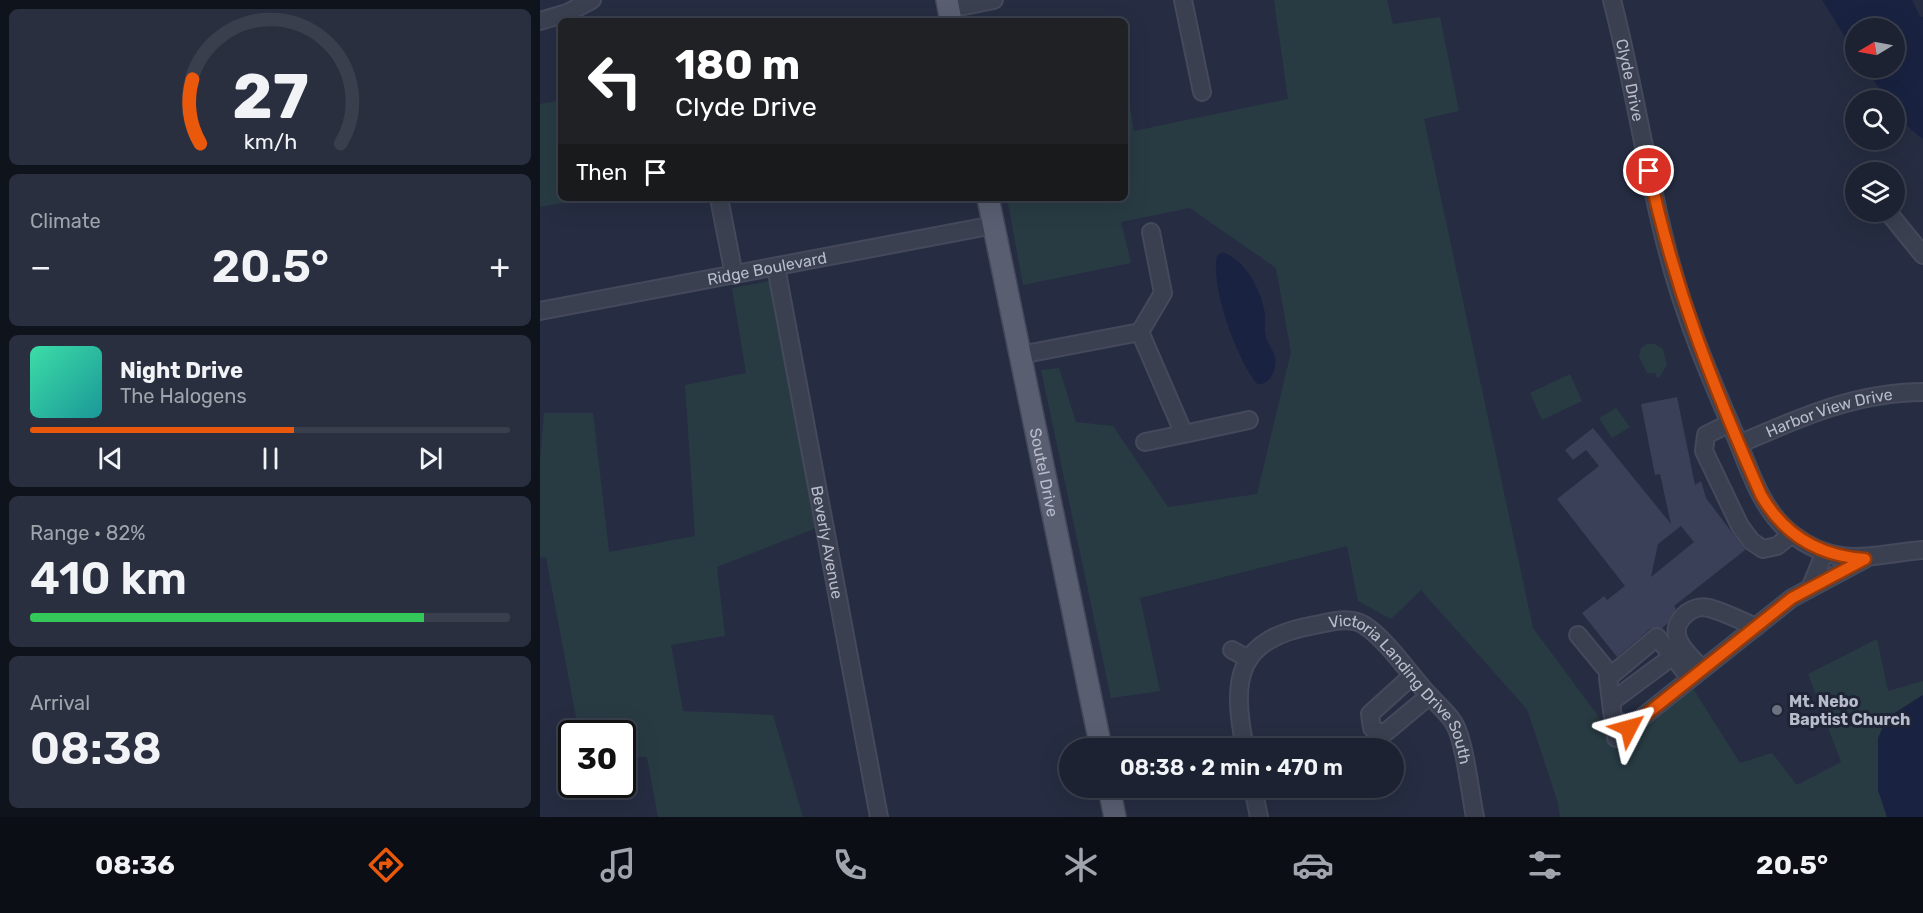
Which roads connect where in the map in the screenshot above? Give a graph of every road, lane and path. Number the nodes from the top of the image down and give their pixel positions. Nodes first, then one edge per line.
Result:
1 (592, 0) edge
2 (994, 0) edge
3 (1183, 0) edge
4 (1612, 0) edge
5 (949, 10) edge
6 (540, 21) edge
7 (1202, 92) dead end
8 (719, 201) edge
9 (989, 201) edge
10 (1896, 222) edge
11 (994, 225) junction
12 (1152, 232) dead end
13 (1923, 255) edge
14 (776, 267) junction
15 (734, 275) junction
16 (540, 310) edge
17 (1140, 332) junction
18 (1020, 355) junction
19 (1923, 392) edge
20 (1249, 420) dead end
21 (1730, 423) junction
22 (1184, 434) junction
23 (1145, 442) dead end
24 (1739, 444) junction
25 (1792, 534) junction
26 (1923, 550) edge
27 (1825, 552) junction
28 (1865, 559) junction
29 (1811, 586) junction
30 (1756, 627) junction
31 (1578, 635) dead end
32 (1232, 650) dead end
33 (1672, 656) junction
34 (1248, 659) junction
35 (1696, 674) junction
36 (1611, 675) junction
37 (1412, 676) junction
38 (1429, 696) junction
39 (1611, 702) junction
40 (1099, 738) edge
41 (1243, 738) edge
42 (1111, 798) edge
43 (1255, 798) edge
44 (879, 817) edge
45 (1115, 817) edge
46 (1259, 817) edge
47 (1475, 817) edge

1 - 6 street
2 - 5 street
3 - 7 street
4 - 21 street, Clyde Drive
8 - 15 street
9 - 11 main road, Soutel Drive
10 - 13 street
11 - 14 street, Ridge Boulevard
11 - 18 main road, Soutel Drive
12 - 17 street
14 - 15 street, Ridge Boulevard
14 - 44 street, Beverly Avenue
15 - 16 street, Ridge Boulevard
17 - 18 street
17 - 22 street
18 - 40 main road, Soutel Drive
19 - 24 street, Harbor View Drive
20 - 22 street
21 - 24 street, Clyde Drive
21 - 25 street
22 - 23 street
24 - 25 street, Clyde Drive
25 - 27 street, Clyde Drive
26 - 28 street, Clyde Drive
27 - 28 street, Clyde Drive
27 - 29 street
28 - 29 street
29 - 30 street
30 - 35 street
30 - 35 street
31 - 36 street
32 - 34 street
33 - 35 street
33 - 36 street
33 - 39 street
34 - 37 street, Victoria Landing Drive South
34 - 41 street
35 - 39 street
36 - 39 street
37 - 38 street, Victoria Landing Drive South
37 - 38 street
38 - 47 street, Victoria Landing Drive South
42 - 45 main road
43 - 46 street

